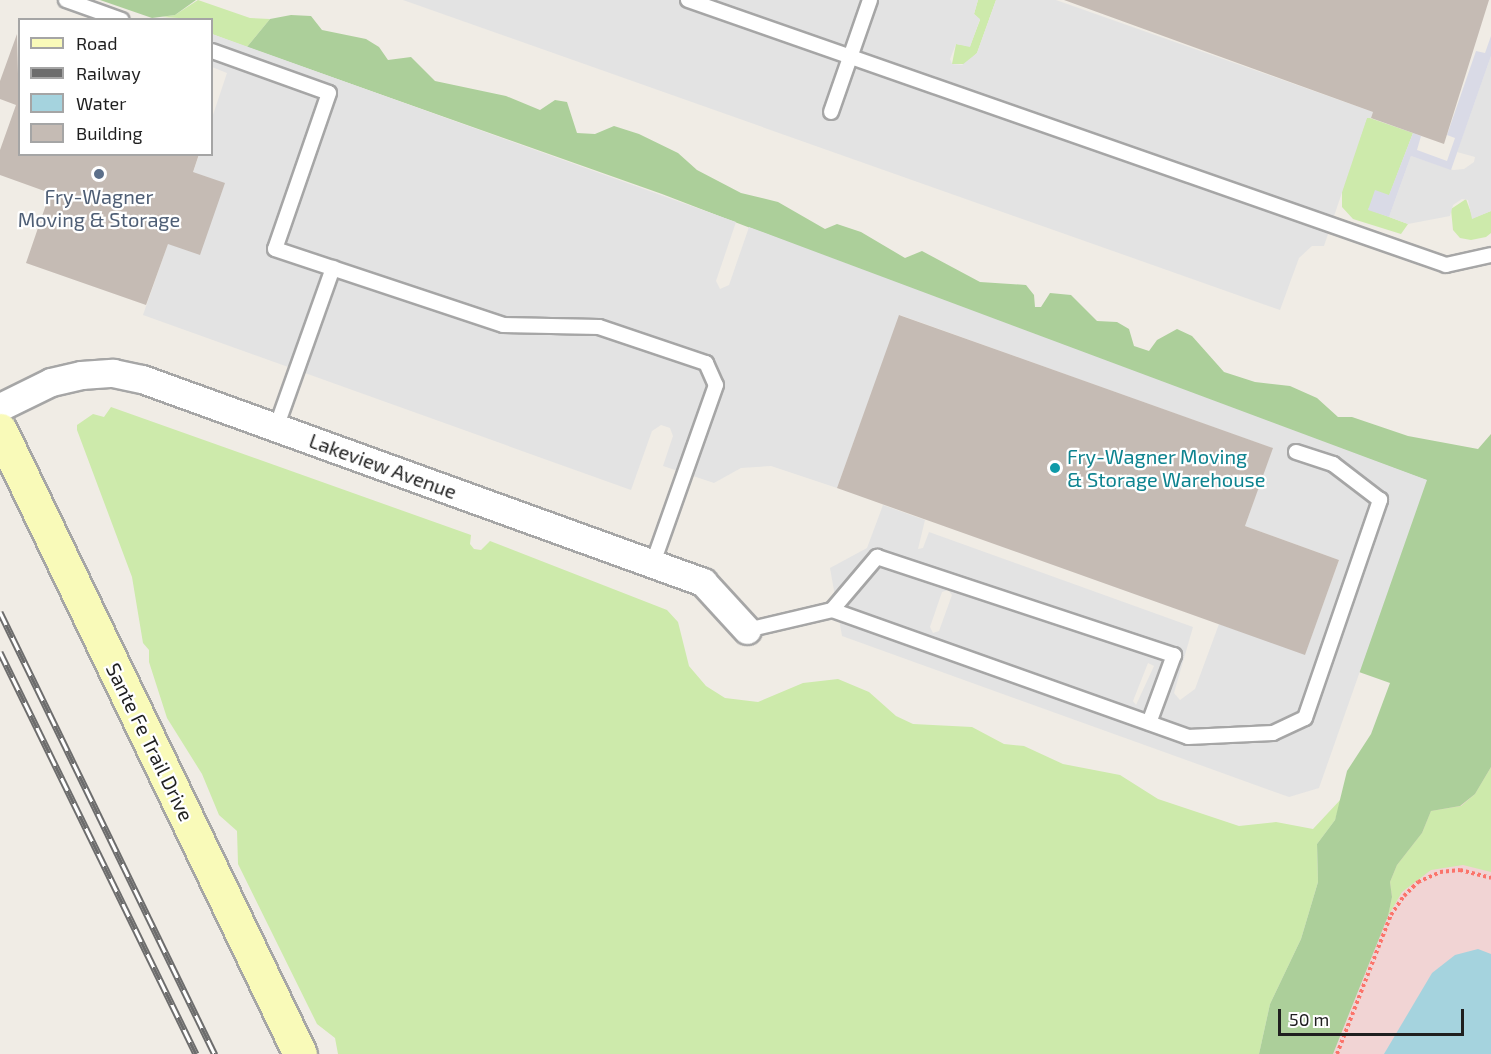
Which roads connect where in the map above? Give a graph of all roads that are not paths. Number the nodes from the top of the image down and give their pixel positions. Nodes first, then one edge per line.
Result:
1 (66, 0) edge
2 (688, 0) edge
3 (870, 0) edge
4 (116, 18) edge
5 (213, 51) edge
6 (850, 57) junction
7 (831, 112) dead end
8 (1491, 255) edge
9 (333, 268) junction
10 (0, 407) edge
11 (276, 428) junction
12 (0, 429) edge
13 (1296, 452) dead end
14 (653, 563) junction
15 (832, 610) junction
16 (747, 630) joint
17 (1149, 723) junction
18 (300, 1054) edge

1 - 4 lane
2 - 6 lane
3 - 6 lane
5 - 9 lane
6 - 7 lane
6 - 8 lane
9 - 11 lane
9 - 14 lane
10 - 11 street, Lakeview Avenue
11 - 14 street, Lakeview Avenue
12 - 18 main road, Sante Fe Trail Drive
13 - 17 lane
14 - 16 street, Lakeview Avenue
15 - 16 lane
15 - 17 lane
15 - 17 lane

